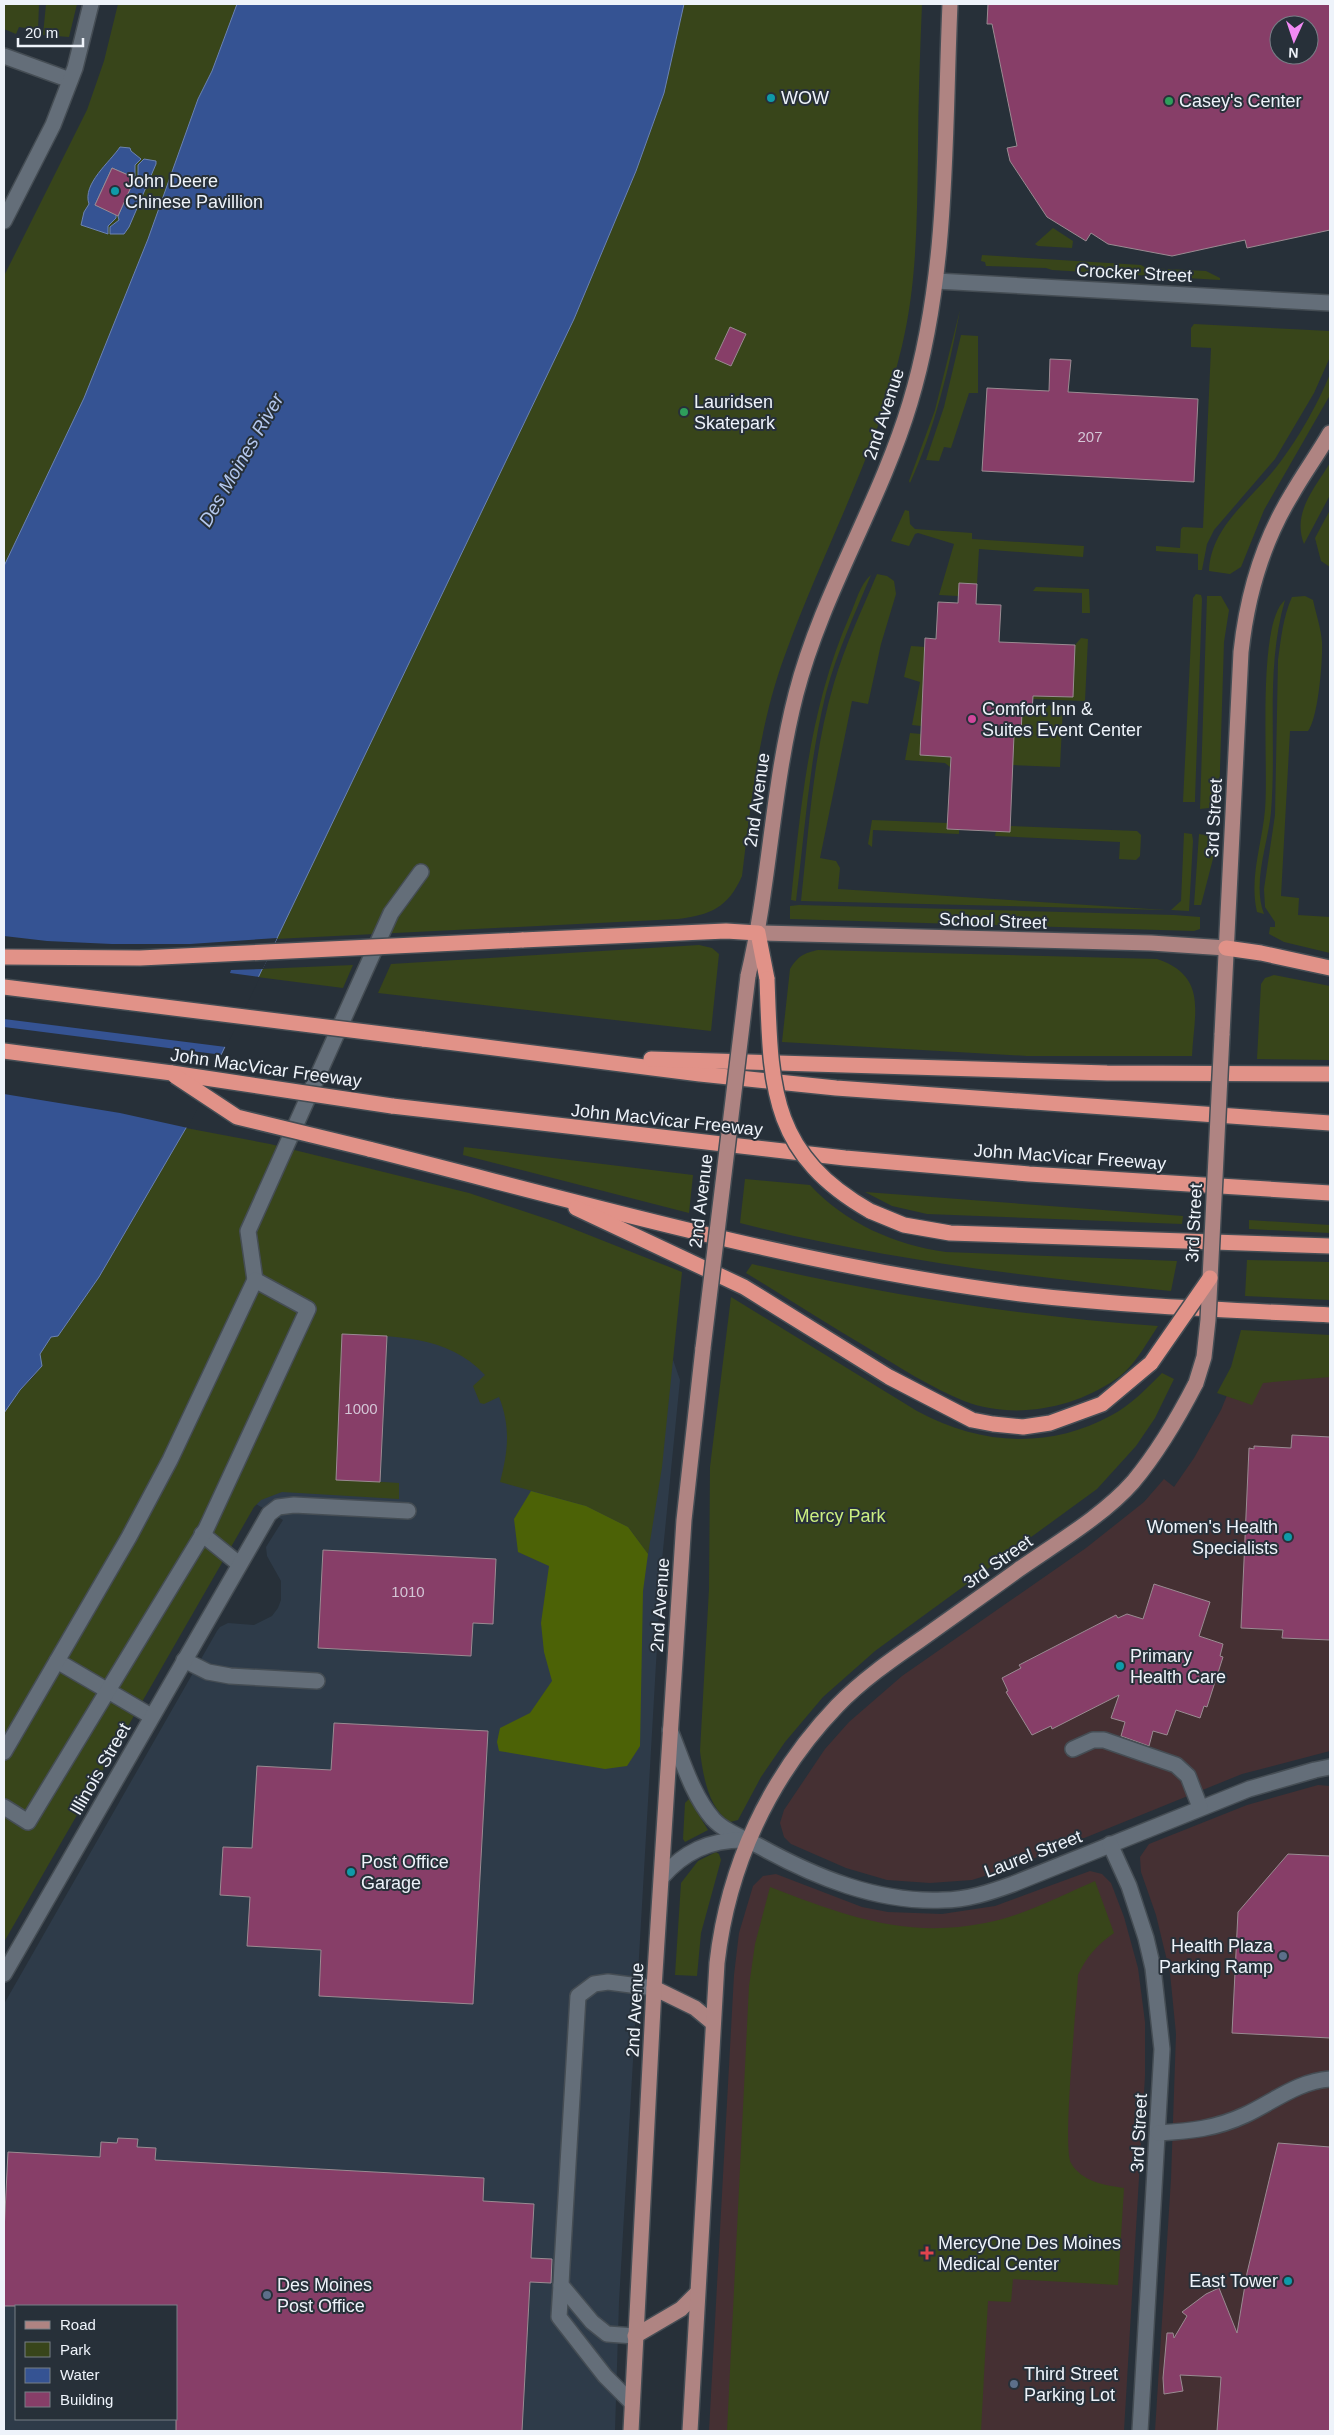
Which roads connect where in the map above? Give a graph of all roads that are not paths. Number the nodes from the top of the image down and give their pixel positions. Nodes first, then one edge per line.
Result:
1 (91, 4) edge
2 (950, 4) edge
3 (4, 56) edge
4 (70, 80) junction
5 (4, 221) edge
6 (936, 281) junction
7 (1330, 303) edge
8 (1330, 433) edge
9 (421, 872) dead end
10 (758, 933) junction
11 (1226, 948) junction
12 (4, 957) edge
13 (1330, 968) edge
14 (4, 987) edge
15 (4, 1051) edge
16 (552, 1056) junction
17 (172, 1074) junction
18 (1330, 1074) edge
19 (1330, 1123) edge
20 (1330, 1193) edge
21 (548, 1194) junction
22 (1330, 1246) edge
23 (1210, 1278) junction
24 (255, 1280) junction
25 (1330, 1315) edge
26 (408, 1511) dead end
27 (202, 1534) junction
28 (239, 1564) junction
29 (184, 1660) junction
30 (57, 1661) junction
31 (317, 1681) dead end
32 (107, 1692) junction
33 (151, 1716) junction
34 (670, 1730) junction
35 (1073, 1749) dead end
36 (4, 1752) edge
37 (1330, 1767) edge
38 (4, 1807) edge
39 (1200, 1807) junction
40 (747, 1840) junction
41 (1110, 1844) junction
42 (662, 1877) junction
43 (4, 1974) edge
44 (654, 1988) junction
45 (713, 2023) junction
46 (1330, 2079) edge
47 (1158, 2132) junction
48 (561, 2285) junction
49 (697, 2293) junction
50 (635, 2336) junction
51 (632, 2402) junction
52 (631, 2431) edge
53 (690, 2431) edge
54 (1140, 2431) edge

1 - 4 street
2 - 6 main road, 2nd Avenue
3 - 4 street
4 - 5 street
6 - 7 street, Crocker Street
6 - 10 main road, 2nd Avenue
8 - 11 main road, 3rd Street
9 - 24 street
10 - 11 main road, School Street
10 - 12 highway, bridge
10 - 22 highway, bridge
10 - 34 main road, 2nd Avenue, bridge
11 - 13 highway
11 - 23 main road, 3rd Street, bridge
14 - 16 highway, bridge
15 - 17 highway, John MacVicar Freeway
16 - 18 highway
16 - 19 highway
17 - 20 highway, John MacVicar Freeway, bridge
17 - 21 highway, bridge
21 - 23 highway, bridge
21 - 25 highway
23 - 40 main road, 3rd Street, bridge
24 - 27 street
24 - 30 street
26 - 28 street, Illinois Street
27 - 28 street
27 - 32 street
28 - 29 street, Illinois Street
29 - 31 street
29 - 33 street, Illinois Street
30 - 32 street
30 - 36 street
32 - 33 street
32 - 38 street
33 - 43 street, Illinois Street
34 - 40 street, Laurel Street
34 - 42 main road, 2nd Avenue
35 - 39 street
37 - 39 street, Laurel Street
39 - 41 street, Laurel Street
40 - 41 street, Laurel Street
40 - 42 street
40 - 45 main road
41 - 47 street, 3rd Street
42 - 44 main road, 2nd Avenue
44 - 45 main road
44 - 48 street
44 - 50 main road, 2nd Avenue
45 - 49 main road
46 - 47 street
47 - 54 street, 3rd Street
48 - 50 street
48 - 51 street
49 - 50 main road
49 - 53 main road
50 - 51 main road, 2nd Avenue
51 - 52 main road, 2nd Avenue

